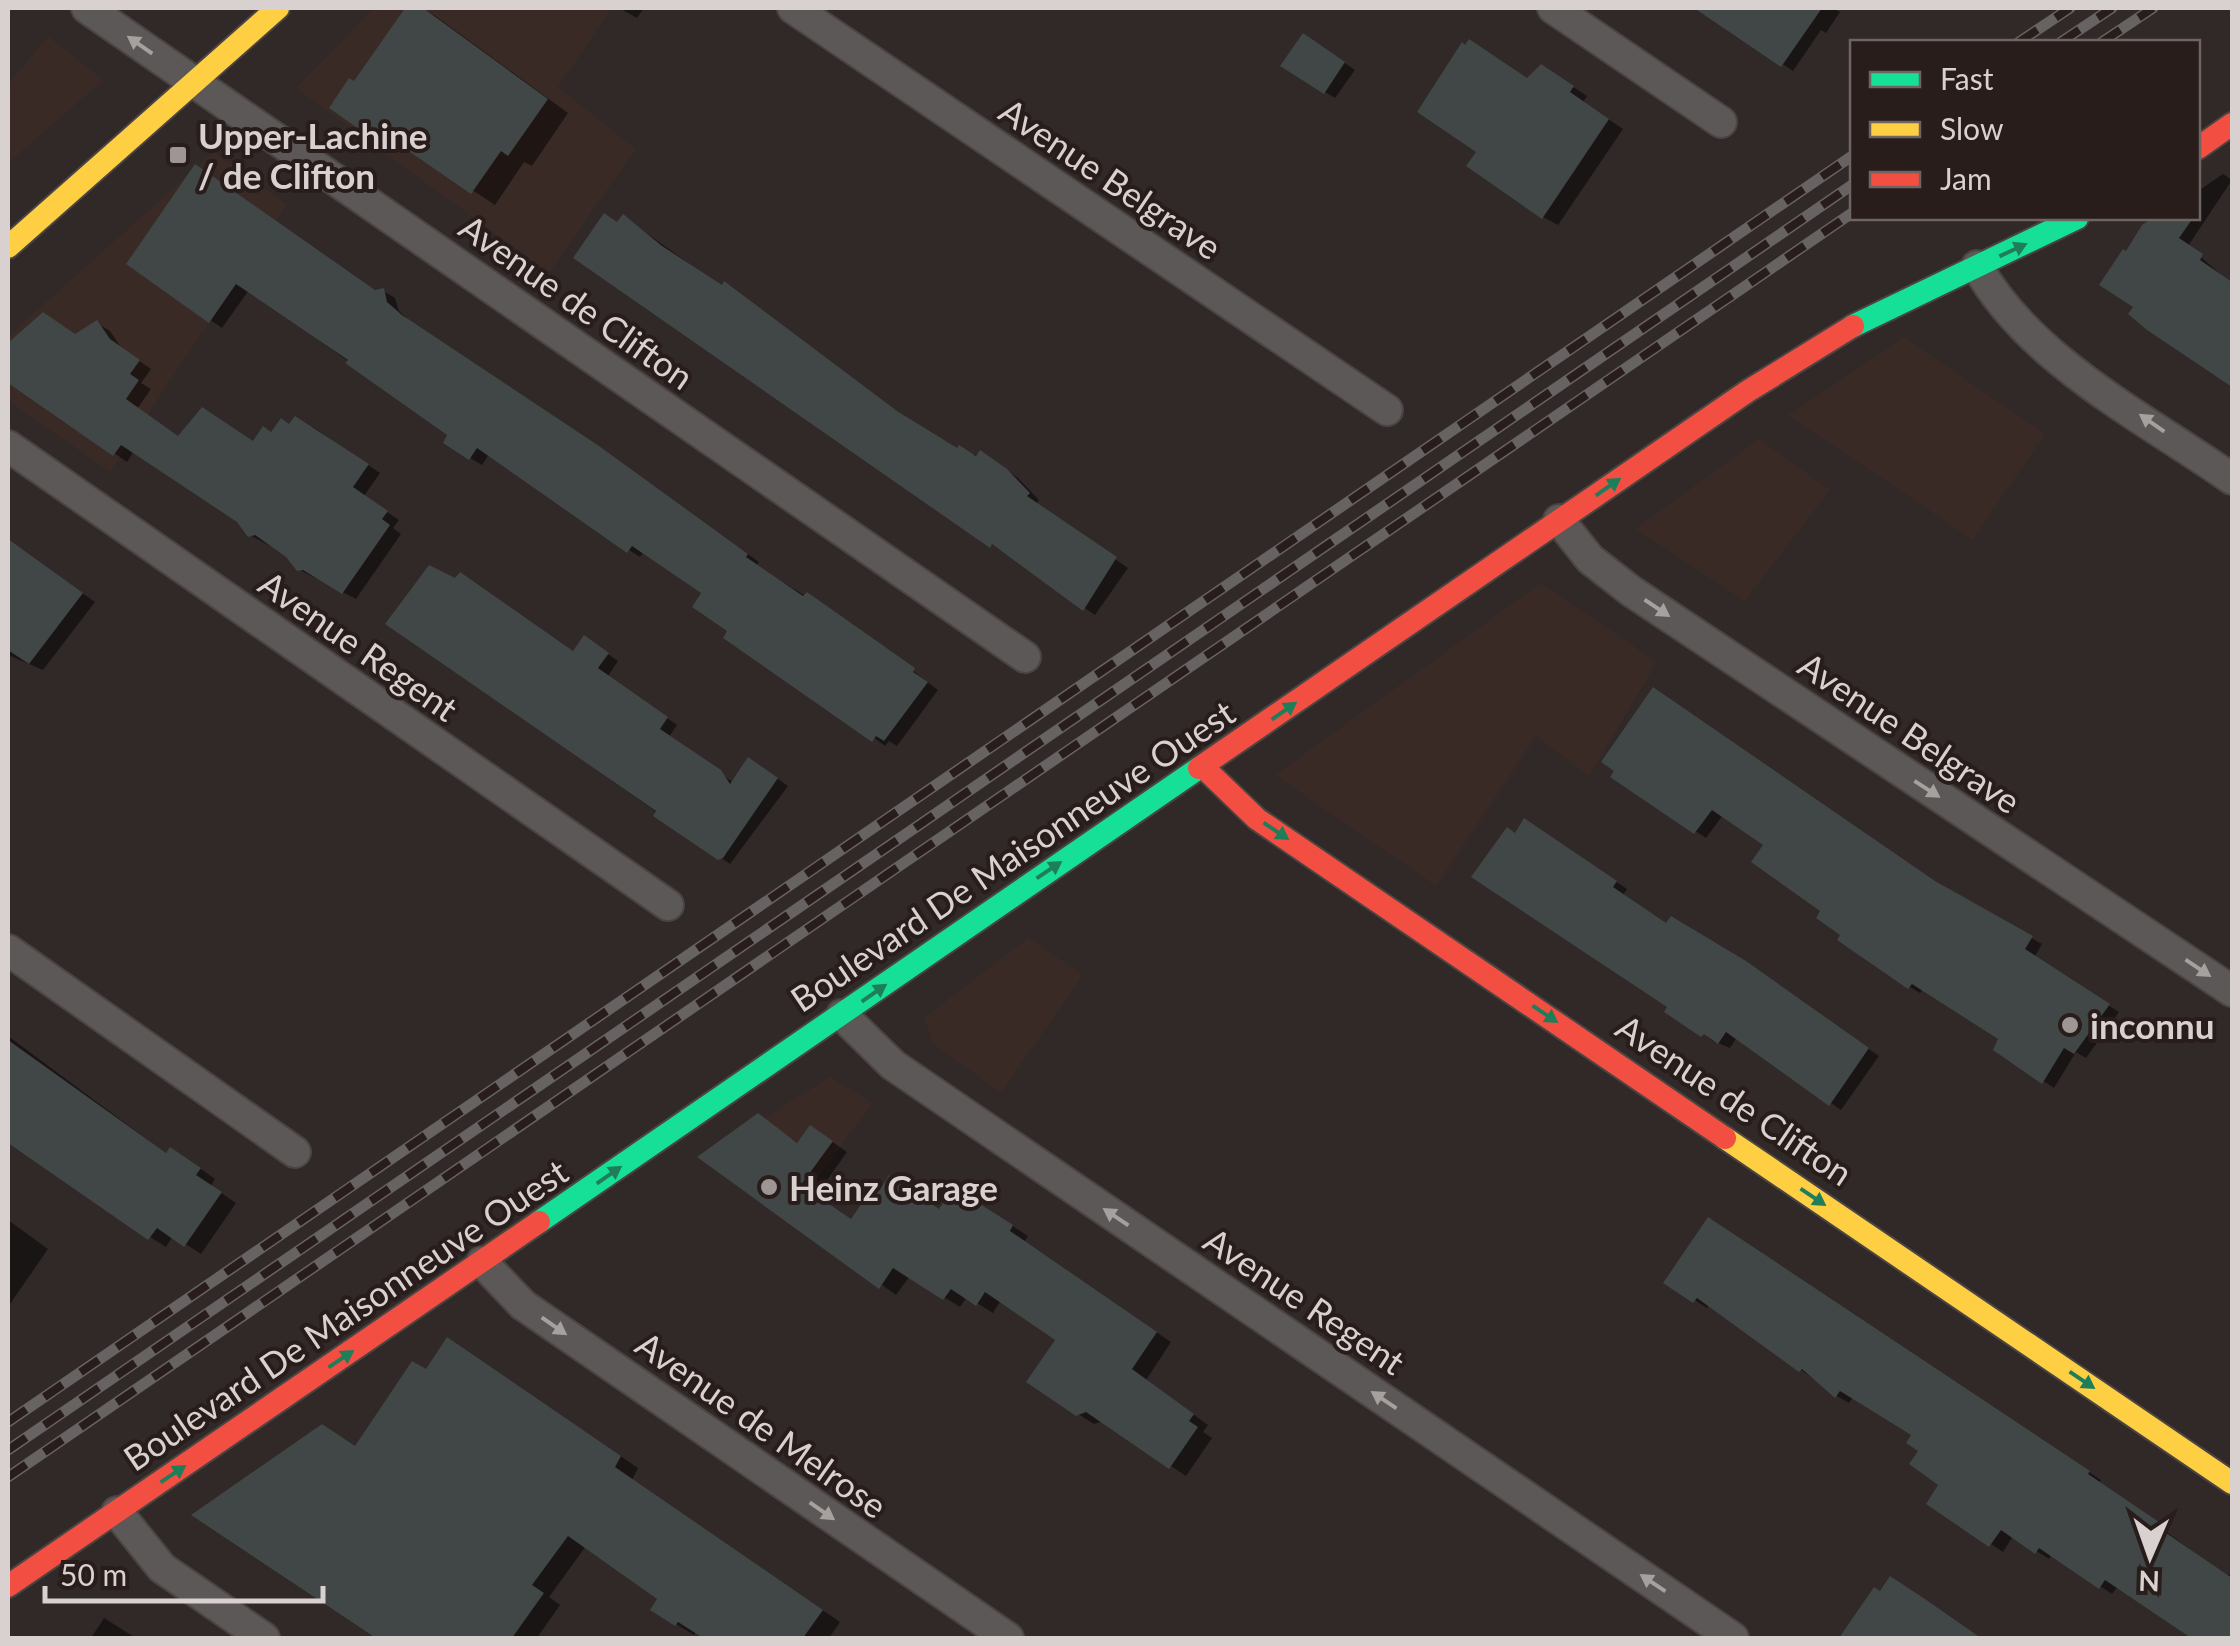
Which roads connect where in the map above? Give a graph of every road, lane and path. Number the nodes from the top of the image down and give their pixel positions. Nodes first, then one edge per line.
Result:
1 (87, 8) edge
2 (278, 8) edge
3 (793, 8) edge
4 (1553, 8) edge
5 (194, 82) junction
6 (1721, 122) dead end
7 (2232, 124) edge
8 (2200, 147) edge
9 (2073, 220) edge
10 (8, 247) edge
11 (1977, 266) junction
12 (1387, 410) dead end
13 (8, 446) edge
14 (2232, 479) edge
15 (1559, 520) junction
16 (1025, 657) dead end
17 (1203, 767) junction
18 (668, 904) dead end
19 (8, 950) edge
20 (2232, 992) edge
21 (842, 1015) junction
22 (295, 1152) dead end
23 (482, 1262) junction
24 (2232, 1483) edge
25 (117, 1512) junction
26 (8, 1586) edge
27 (264, 1638) edge
28 (1008, 1638) edge
29 (1733, 1638) edge

5 -> 1 street, Avenue de Clifton
2 - 5 street
3 - 12 street, Avenue Belgrave
4 - 6 street
5 - 10 street
5 - 16 street, Avenue de Clifton
7 - 8 street
11 -> 9 street, Boulevard De Maisonneuve Ouest
14 -> 11 street
15 -> 11 street, Boulevard De Maisonneuve Ouest
13 - 18 street, Avenue Regent
17 -> 15 street, Boulevard De Maisonneuve Ouest
15 -> 20 street, Avenue Belgrave
21 -> 17 street, Boulevard De Maisonneuve Ouest
17 -> 24 street, Avenue de Clifton
19 - 22 street
23 -> 21 street, Boulevard De Maisonneuve Ouest
29 -> 21 street, Avenue Regent
25 -> 23 street, Boulevard De Maisonneuve Ouest
23 -> 28 street, Avenue de Melrose
25 - 26 street, Boulevard De Maisonneuve Ouest
25 - 27 street

